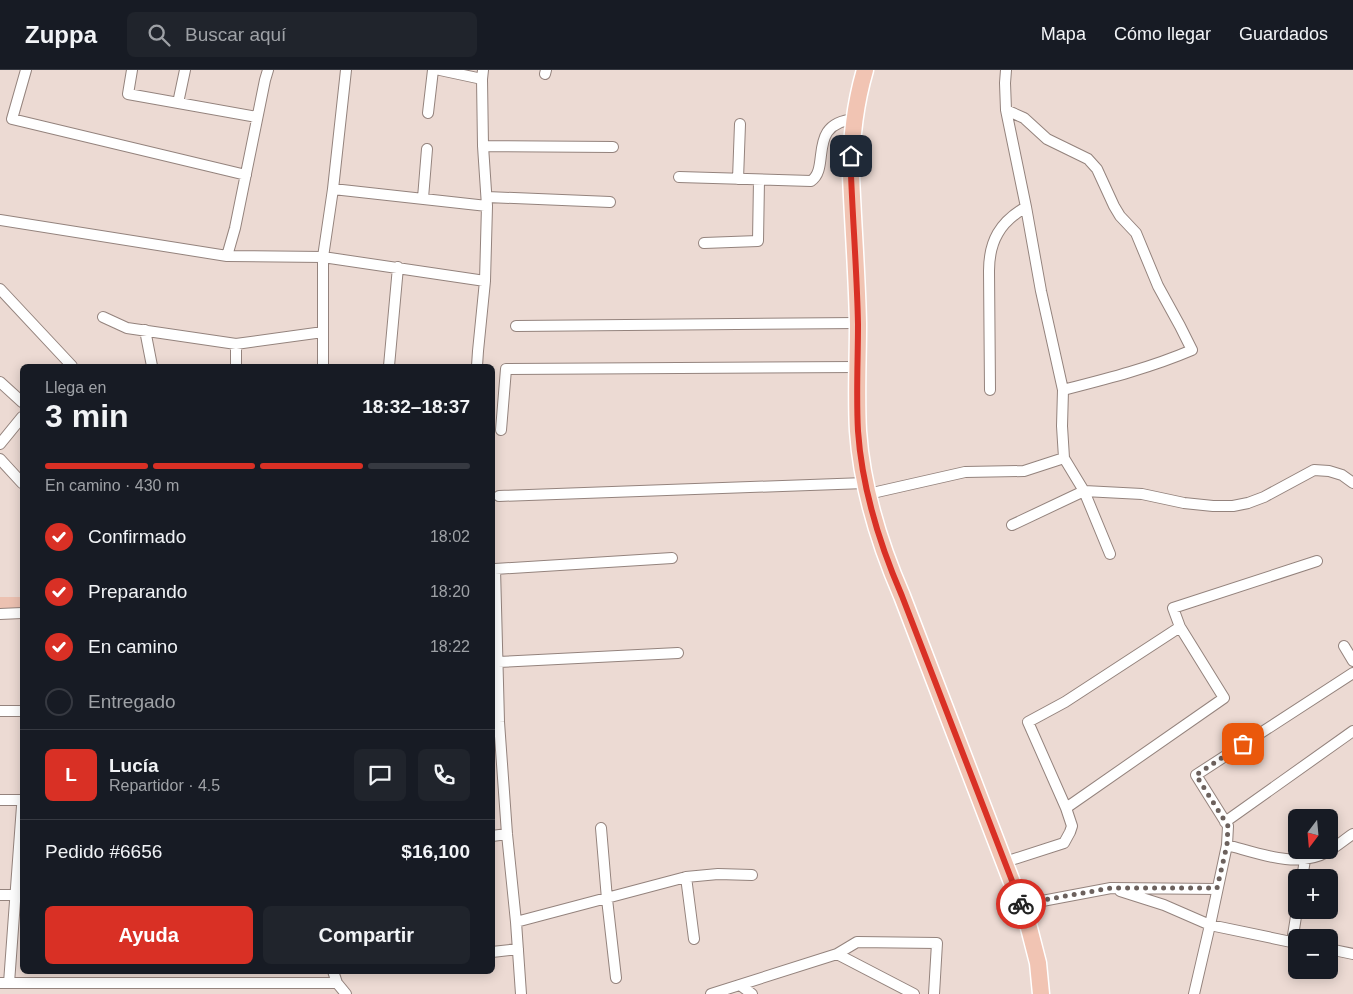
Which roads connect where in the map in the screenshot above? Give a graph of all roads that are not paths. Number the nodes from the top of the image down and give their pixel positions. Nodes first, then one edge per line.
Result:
1 (26, 70) edge
2 (132, 70) edge
3 (185, 70) edge
4 (268, 70) edge
5 (346, 70) edge
6 (433, 70) edge
7 (440, 70) edge
8 (865, 70) edge
9 (1006, 70) edge
10 (482, 74) edge
11 (178, 103) junction
12 (1006, 110) junction
13 (428, 113) dead end
14 (258, 118) junction
15 (855, 119) junction
16 (740, 124) dead end
17 (483, 146) junction
18 (613, 147) dead end
19 (426, 149) dead end
20 (246, 174) junction
21 (679, 177) dead end
22 (738, 179) junction
23 (759, 180) junction
24 (333, 189) junction
25 (423, 198) junction
26 (487, 201) junction
27 (610, 202) dead end
28 (1026, 207) junction
29 (0, 220) edge
30 (704, 243) dead end
31 (227, 256) junction
32 (323, 256) junction
33 (398, 268) junction
34 (486, 280) junction
35 (0, 289) edge
36 (103, 317) dead end
37 (858, 323) junction
38 (516, 326) dead end
39 (144, 330) junction
40 (323, 332) junction
41 (236, 344) junction
42 (70, 364) edge
43 (152, 364) edge
44 (236, 364) edge
45 (323, 364) edge
46 (389, 364) edge
47 (477, 364) edge
48 (857, 367) junction
49 (0, 382) edge
50 (990, 390) dead end
51 (1063, 390) junction
52 (20, 400) edge
53 (20, 419) edge
54 (501, 430) dead end
55 (0, 444) edge
56 (1064, 458) junction
57 (0, 460) edge
58 (20, 481) edge
59 (1353, 483) edge
60 (866, 489) junction
61 (1084, 491) junction
62 (499, 496) dead end
63 (1012, 525) dead end
64 (1110, 554) dead end
65 (672, 558) dead end
66 (1317, 562) dead end
67 (0, 614) edge
68 (20, 614) edge
69 (1180, 627) junction
70 (1344, 646) dead end
71 (678, 652) dead end
72 (1353, 661) edge
73 (498, 662) junction
74 (1353, 673) edge
75 (0, 711) edge
76 (20, 711) edge
77 (496, 722) edge
78 (1353, 730) edge
79 (0, 800) edge
80 (20, 800) edge
81 (1066, 808) junction
82 (1225, 822) junction
83 (601, 828) dead end
84 (507, 834) junction
85 (1353, 834) edge
86 (495, 836) edge
87 (1227, 845) junction
88 (1305, 860) junction
89 (1005, 862) junction
90 (20, 865) edge
91 (1304, 869) edge
92 (752, 875) dead end
93 (686, 877) junction
94 (1111, 888) junction
95 (1217, 888) junction
96 (0, 895) edge
97 (19, 895) edge
98 (607, 899) junction
99 (1021, 905) junction
100 (516, 922) junction
101 (1210, 925) junction
102 (694, 939) dead end
103 (1288, 941) edge
104 (518, 949) junction
105 (1338, 951) edge
106 (495, 952) edge
107 (837, 954) junction
108 (1353, 954) edge
109 (334, 974) edge
110 (616, 978) dead end
111 (4, 983) edge
112 (337, 983) junction
113 (740, 985) junction
114 (346, 994) edge
115 (521, 994) edge
116 (711, 994) edge
117 (752, 994) edge
118 (914, 994) edge
119 (934, 994) edge
120 (1041, 994) edge
121 (1194, 994) edge

1 - 20 street
2 - 11 street
3 - 11 street
4 - 14 street
5 - 24 street
6 - 13 street
7 - 10 street
8 - 15 main road
9 - 12 street
10 - 17 street
11 - 14 street
12 - 28 street
12 - 51 street
14 - 20 street
15 - 23 street
15 - 37 main road
16 - 22 street
17 - 18 street
17 - 26 street
19 - 25 street
20 - 31 street
21 - 22 street
22 - 23 street
23 - 30 street
24 - 25 street
24 - 32 street
25 - 26 street
26 - 27 street
26 - 34 street
28 - 50 street
28 - 51 street
29 - 31 street
31 - 32 street
32 - 33 street
32 - 40 street
33 - 34 street
33 - 46 street
34 - 47 street
35 - 42 street
36 - 39 street
37 - 38 street
37 - 48 main road
39 - 41 street
39 - 43 street
40 - 41 street
40 - 45 street
41 - 44 street
48 - 54 street
48 - 60 main road
49 - 52 street
51 - 56 street
53 - 55 street
56 - 60 street
56 - 61 street
57 - 58 street
59 - 61 street
60 - 62 street
60 - 89 main road
61 - 63 street
61 - 64 street
65 - 73 street
66 - 69 street
67 - 68 street
69 - 81 street
69 - 81 street
70 - 72 street
71 - 73 street
73 - 77 street
74 - 82 street
75 - 76 street
77 - 84 street
78 - 82 street
79 - 80 street
81 - 89 street
82 - 87 street
83 - 98 street
84 - 86 street
84 - 100 street
85 - 88 street
87 - 88 street
87 - 95 street
88 - 91 street
89 - 99 main road
90 - 97 street
92 - 93 street
93 - 98 street
93 - 102 street
94 - 95 street
94 - 99 street
94 - 101 street
95 - 101 street
96 - 97 street
97 - 111 street
98 - 100 street
98 - 110 street
99 - 120 main road
100 - 104 street
101 - 103 street
101 - 121 street
104 - 106 street
104 - 115 street
105 - 108 street
107 - 113 street
107 - 118 street
107 - 119 street
109 - 112 street
111 - 112 street
112 - 114 street
113 - 116 street
113 - 117 street

